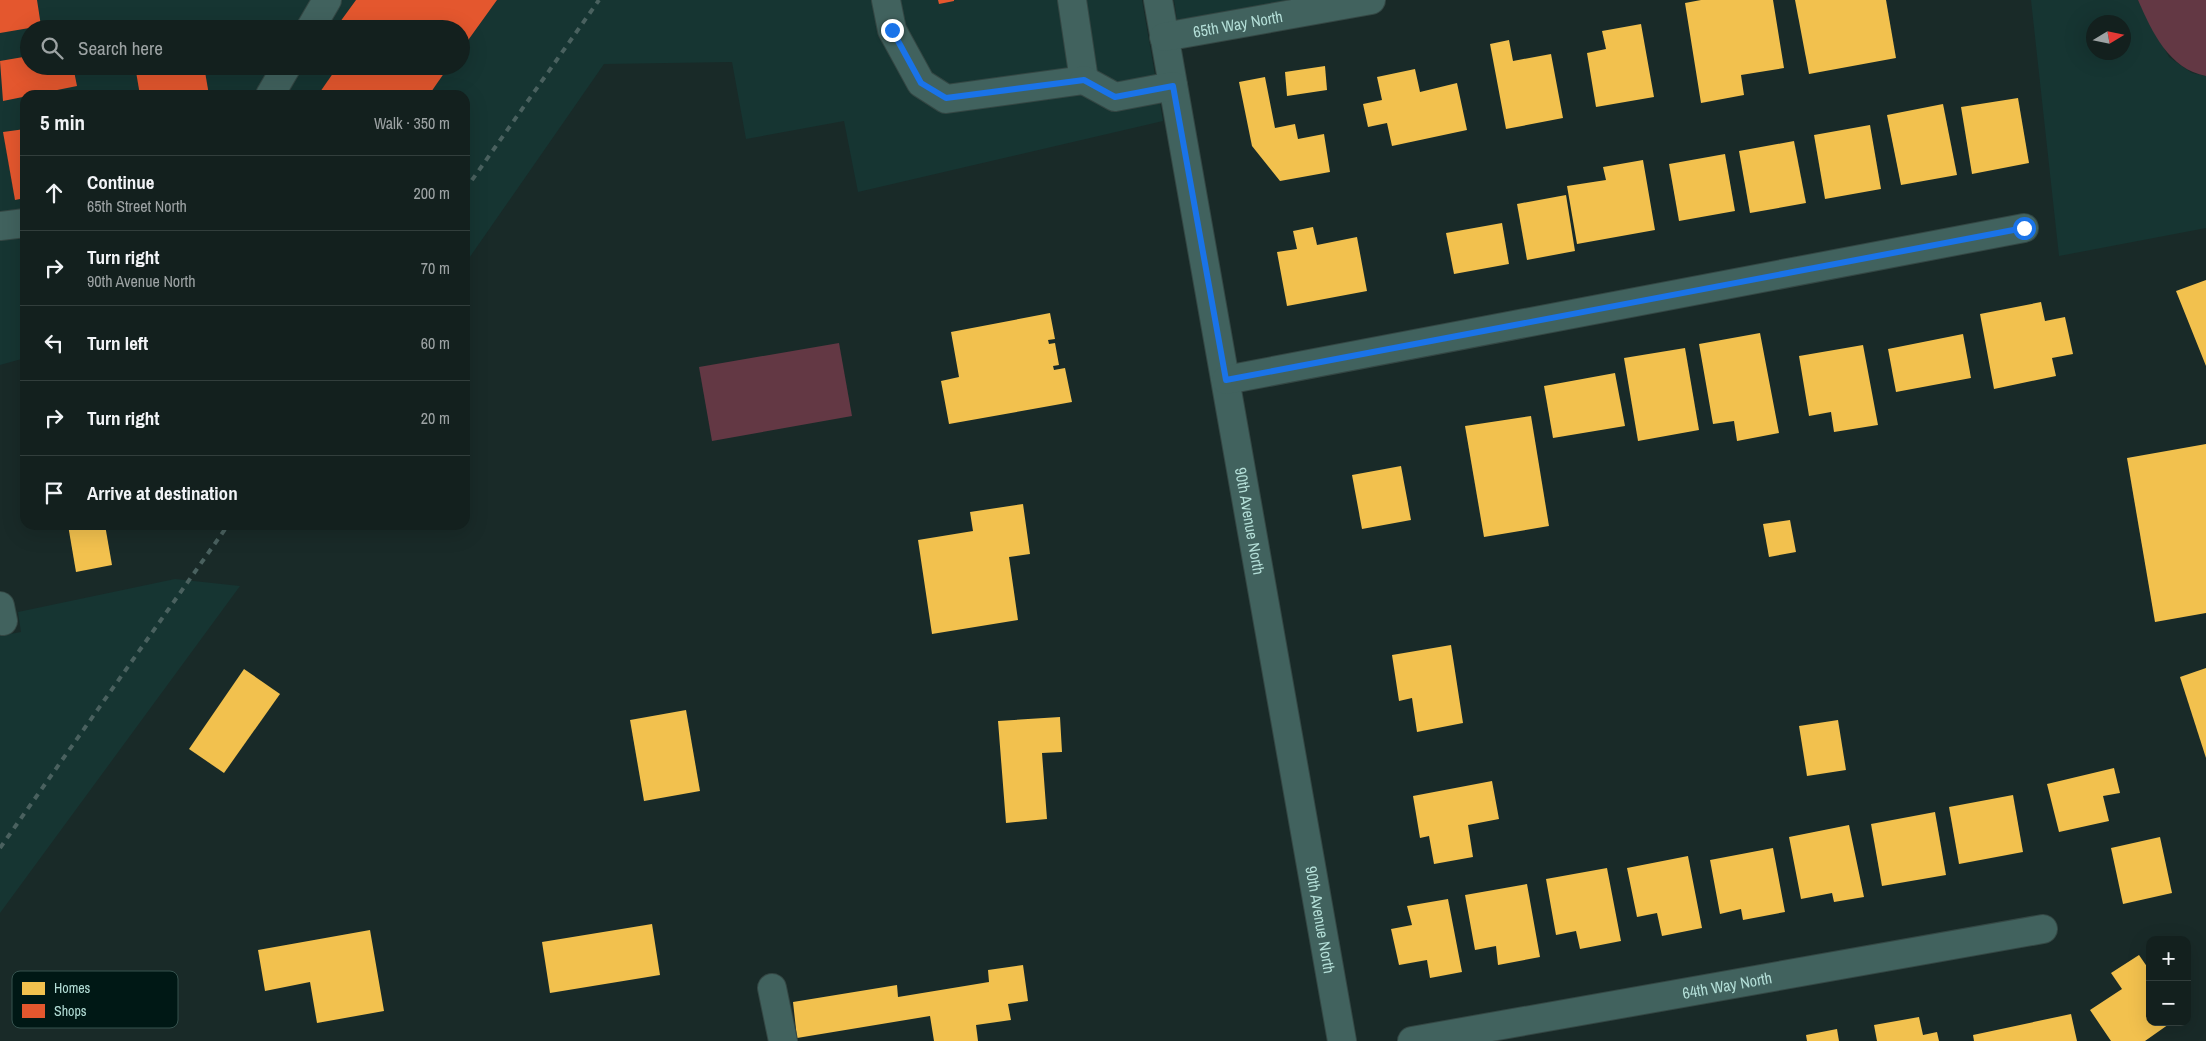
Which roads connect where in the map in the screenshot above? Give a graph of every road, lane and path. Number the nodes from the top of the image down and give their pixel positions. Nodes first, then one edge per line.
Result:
1 (327, 0) edge
2 (886, 0) edge
3 (1072, 0) edge
4 (1158, 0) edge
5 (1372, 0) edge
6 (315, 20) edge
7 (1164, 37) junction
8 (282, 75) edge
9 (1084, 80) junction
10 (1173, 86) junction
11 (273, 90) edge
12 (20, 224) edge
13 (0, 226) edge
14 (2024, 228) dead end
15 (1226, 380) junction
16 (2043, 929) dead end
17 (772, 988) dead end
18 (782, 1041) edge
19 (1342, 1041) edge
20 (1412, 1041) edge

1 - 6 street
2 - 9 street
3 - 9 street
4 - 7 street, 90th Avenue North
5 - 7 street, 65th Way North
7 - 10 street, 90th Avenue North
8 - 11 street
9 - 10 street
10 - 15 street, 90th Avenue North
12 - 13 street
14 - 15 street
15 - 19 street, 90th Avenue North
16 - 20 street, 64th Way North
17 - 18 street

